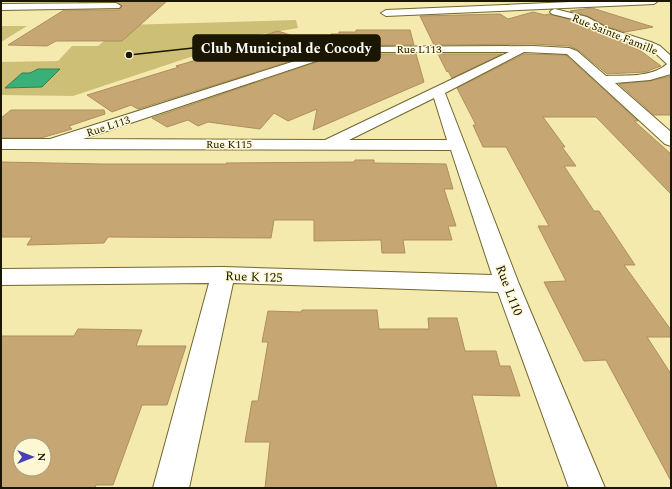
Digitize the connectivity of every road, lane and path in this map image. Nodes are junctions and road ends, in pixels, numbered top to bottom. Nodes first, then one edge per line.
1 (44, 1) edge
2 (654, 1) edge
3 (116, 6) dead end
4 (531, 6) junction
5 (1, 7) edge
6 (33, 7) junction
7 (386, 13) dead end
8 (523, 50) junction
9 (671, 62) edge
10 (671, 67) edge
11 (603, 80) junction
12 (438, 91) junction
13 (671, 141) edge
14 (1, 144) edge
15 (52, 144) junction
16 (327, 145) junction
17 (457, 145) junction
18 (223, 275) junction
19 (1, 277) edge
20 (507, 284) junction
21 (171, 488) edge
22 (587, 488) edge

1 - 6 street
2 - 4 street
3 - 6 street
4 - 7 street
4 - 9 street, Rue Sainte Famille
5 - 6 street
8 - 11 street, Rue L113
8 - 12 street
8 - 15 street, Rue L113
10 - 11 street, Rue Sainte Famille
11 - 13 street, Rue L113
12 - 16 street
12 - 17 street, Rue L110
14 - 15 street, Rue K115
15 - 16 street, Rue K115
16 - 17 street, Rue K115
17 - 20 street, Rue L110
18 - 19 street, Rue K 125
18 - 20 street, Rue K 125
18 - 21 street
20 - 22 street, Rue L110

